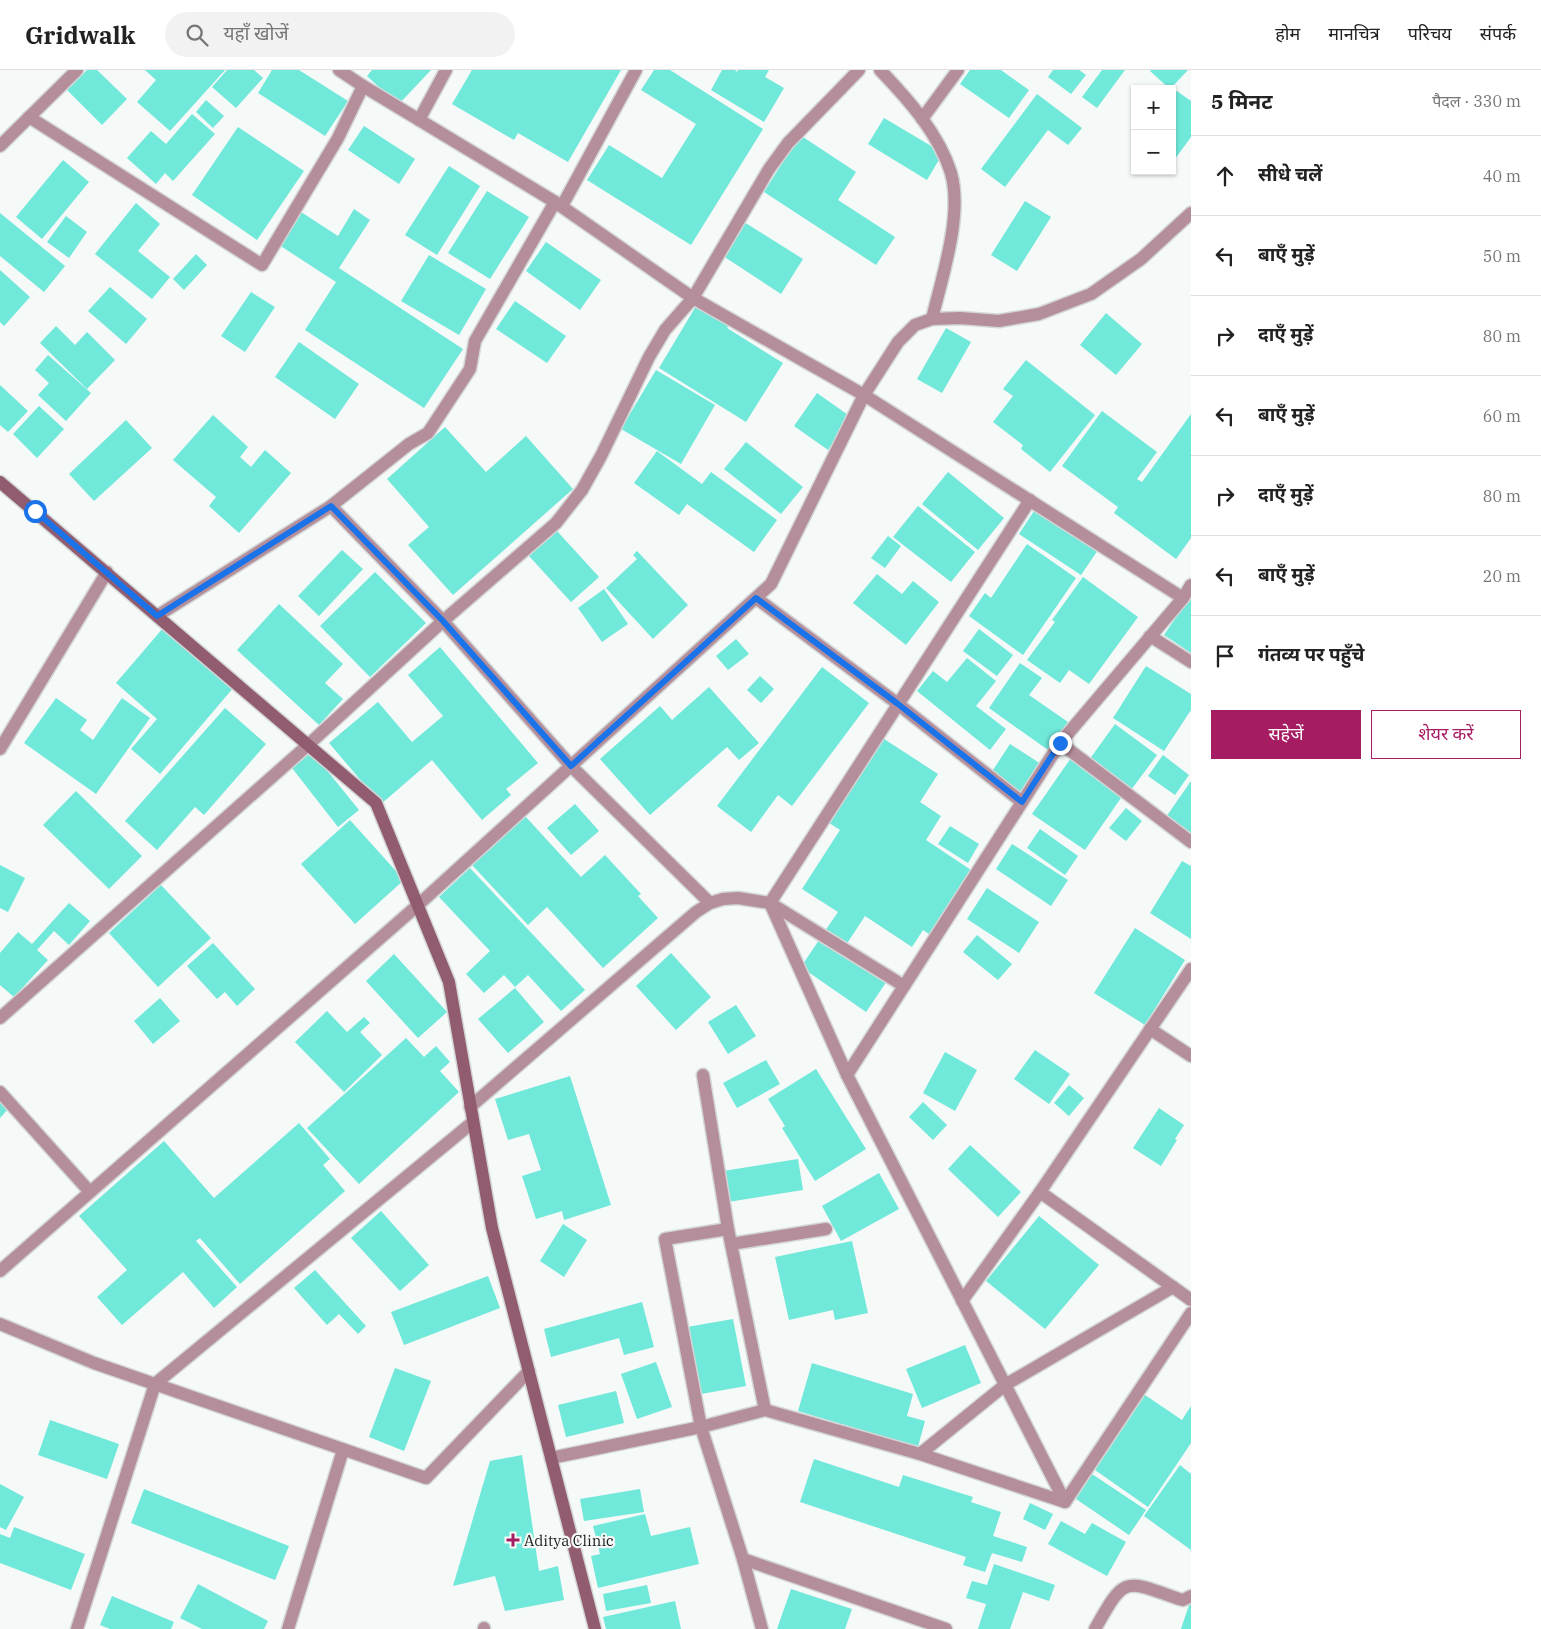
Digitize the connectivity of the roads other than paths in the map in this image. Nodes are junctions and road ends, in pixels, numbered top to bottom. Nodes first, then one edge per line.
1 (76, 70) edge
2 (339, 70) edge
3 (446, 70) edge
4 (636, 70) edge
5 (859, 70) edge
6 (880, 70) edge
7 (958, 70) edge
8 (363, 86) junction
9 (29, 117) junction
10 (922, 119) junction
11 (418, 120) junction
12 (0, 146) edge
13 (558, 204) junction
14 (1191, 213) edge
15 (693, 298) junction
16 (932, 319) junction
17 (864, 395) junction
18 (0, 482) edge
19 (1030, 500) junction
20 (331, 506) junction
21 (106, 572) junction
22 (1191, 585) edge
23 (756, 598) junction
24 (1183, 598) junction
25 (157, 616) junction
26 (443, 621) junction
27 (1150, 636) junction
28 (1191, 662) edge
29 (898, 704) junction
30 (1060, 743) junction
31 (308, 745) junction
32 (0, 749) edge
33 (571, 766) junction
34 (1022, 802) junction
35 (1191, 842) edge
36 (710, 902) junction
37 (770, 903) junction
38 (418, 905) junction
39 (1191, 969) edge
40 (904, 986) junction
41 (0, 1018) edge
42 (1150, 1029) junction
43 (1191, 1056) edge
44 (703, 1075) dead end
45 (847, 1075) junction
46 (0, 1092) edge
47 (470, 1107) junction
48 (473, 1122) junction
49 (90, 1192) junction
50 (1040, 1192) junction
51 (728, 1229) junction
52 (826, 1229) dead end
53 (731, 1244) junction
54 (0, 1271) edge
55 (1173, 1287) junction
56 (1191, 1300) edge
57 (962, 1301) junction
58 (1191, 1313) edge
59 (0, 1324) edge
60 (529, 1371) junction
61 (155, 1384) junction
62 (1005, 1385) junction
63 (765, 1410) junction
64 (701, 1427) junction
65 (343, 1450) junction
66 (920, 1454) junction
67 (551, 1458) junction
68 (1065, 1502) junction
69 (743, 1559) junction
70 (1191, 1596) edge
71 (77, 1629) edge
72 (288, 1629) edge
73 (595, 1629) edge
74 (760, 1629) edge
75 (946, 1629) edge
76 (1095, 1629) edge

1 - 9 street
2 - 8 street
3 - 11 street
4 - 13 street
5 - 15 street
6 - 10 street
7 - 10 street
8 - 9 street
8 - 11 street
9 - 12 street
10 - 16 street
11 - 13 street
13 - 15 street
13 - 20 street
14 - 16 street
15 - 17 street
15 - 26 street
16 - 17 street
17 - 19 street
17 - 23 street
18 - 21 street
19 - 24 street
19 - 29 street
20 - 25 street
20 - 26 street
21 - 25 street
21 - 32 street
22 - 24 street
23 - 29 street
23 - 33 street
24 - 27 street
25 - 31 street
26 - 31 street
26 - 33 street
27 - 28 street
27 - 30 street
29 - 34 street
29 - 37 street
30 - 34 street
30 - 35 street
31 - 38 street
31 - 41 street
33 - 36 street
33 - 38 street
34 - 40 street
36 - 37 street
36 - 47 street
37 - 40 street
37 - 45 street
38 - 47 street
38 - 49 street
39 - 42 street
40 - 45 street
42 - 43 street
42 - 50 street
44 - 51 street
45 - 57 street
46 - 49 street
47 - 48 street
48 - 60 street
48 - 61 street
49 - 54 street
50 - 55 street
50 - 57 street
51 - 53 street
51 - 64 street
52 - 53 street
53 - 63 street
55 - 56 street
55 - 62 street
57 - 62 street
58 - 68 street
59 - 61 street
60 - 65 street
60 - 67 street
61 - 65 street
61 - 71 street
62 - 66 street
62 - 68 street
63 - 64 street
63 - 66 street
64 - 67 street
64 - 69 street
65 - 72 street
66 - 68 street
67 - 73 street
69 - 74 street
69 - 75 street
70 - 76 street

